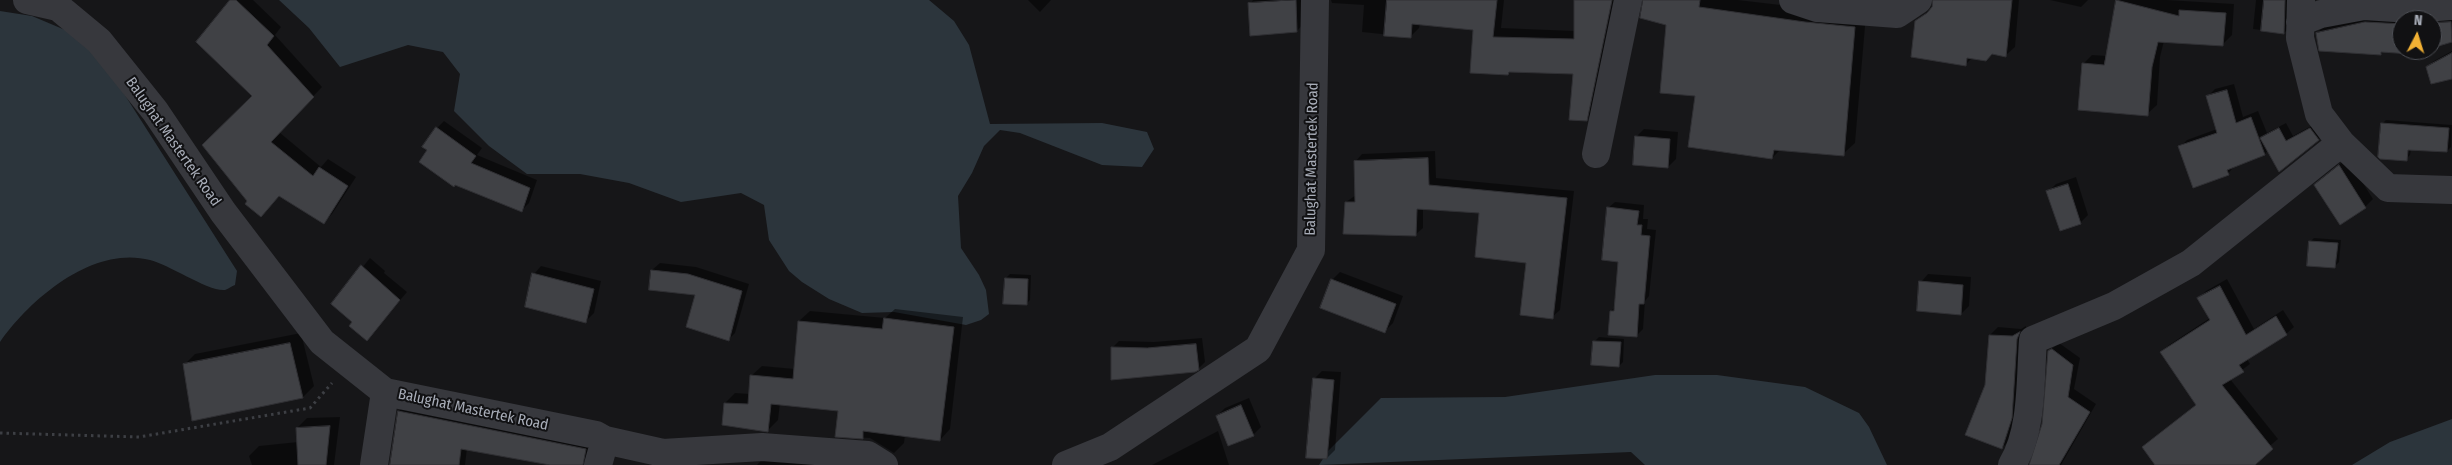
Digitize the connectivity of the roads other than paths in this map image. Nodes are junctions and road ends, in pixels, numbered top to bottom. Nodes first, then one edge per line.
1 (27, 0) edge
2 (1316, 0) edge
3 (1628, 0) edge
4 (1793, 0) edge
5 (1918, 0) edge
6 (2452, 6) edge
7 (2300, 11) edge
8 (2341, 143) junction
9 (1596, 154) dead end
10 (2452, 190) edge
11 (385, 392) junction
12 (602, 453) edge
13 (374, 465) edge
14 (884, 465) edge
15 (1066, 465) edge
16 (2012, 465) edge

1 - 11 street, Balughat Mastertek Road
2 - 15 street, Balughat Mastertek Road
3 - 9 street
4 - 5 street
6 - 7 street
7 - 8 street
8 - 10 street
8 - 16 street
11 - 12 street, Balughat Mastertek Road
11 - 13 street
12 - 14 street, Balughat Mastertek Road

